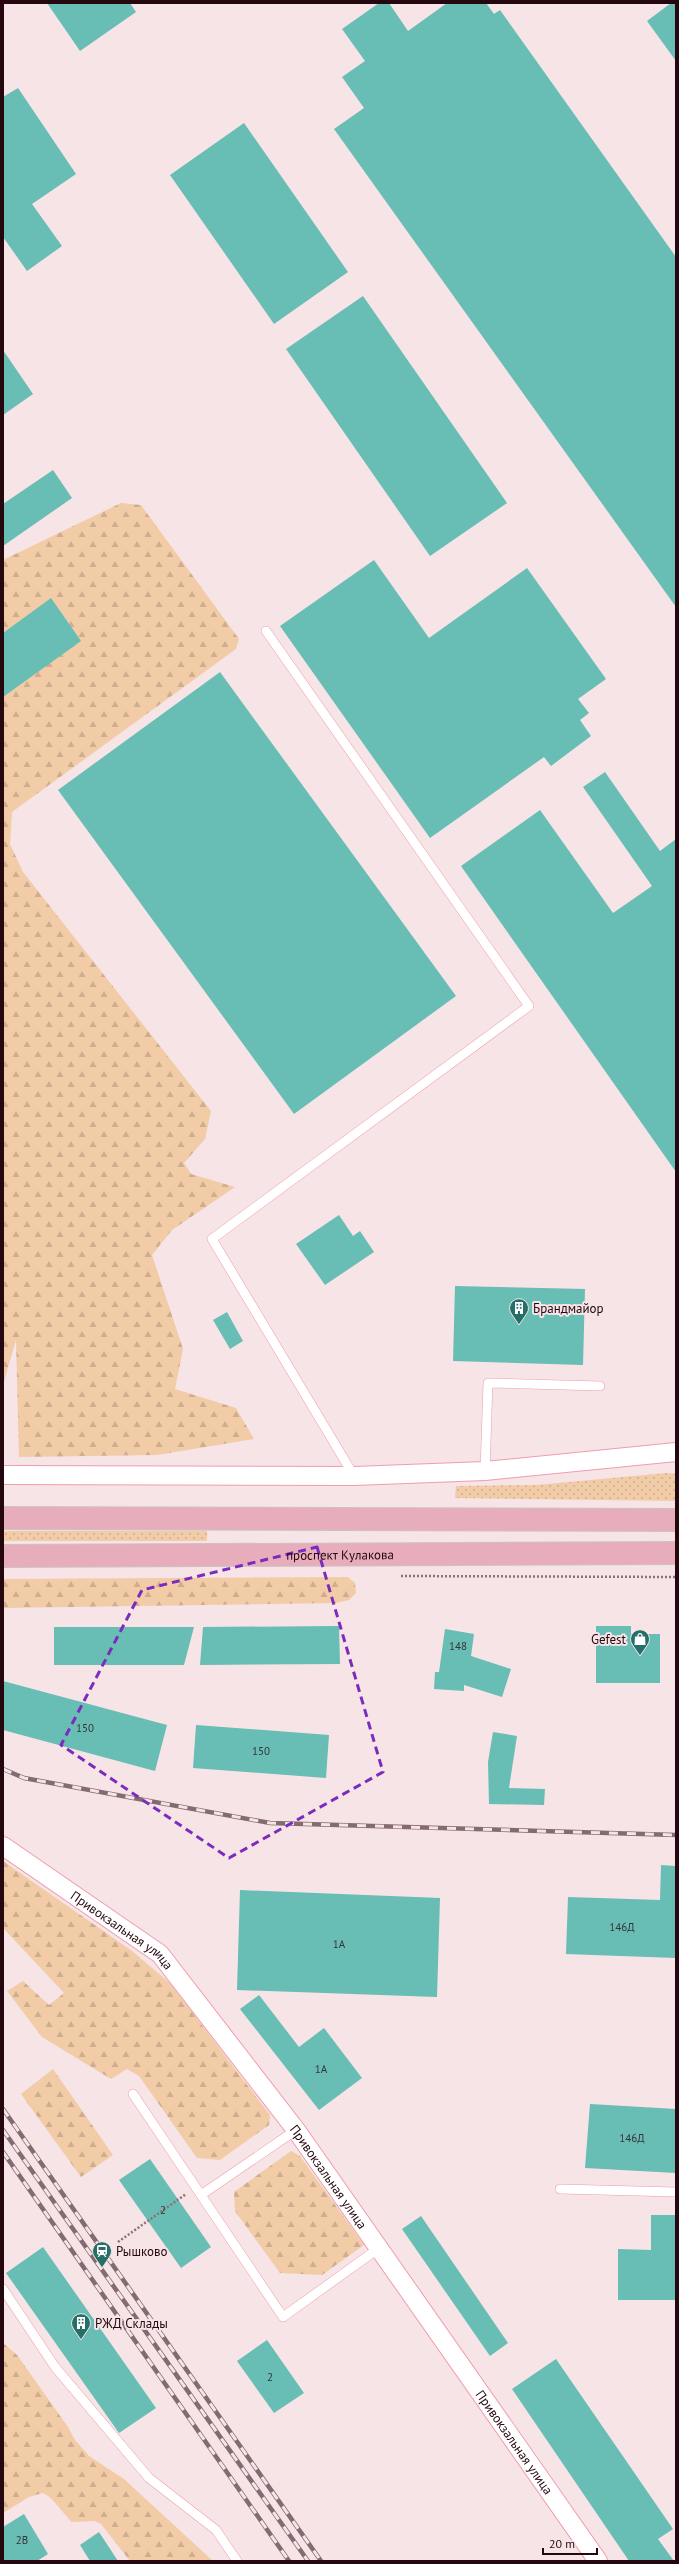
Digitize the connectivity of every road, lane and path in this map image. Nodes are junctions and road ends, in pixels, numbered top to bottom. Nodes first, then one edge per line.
1 (266, 631) dead end
2 (600, 1386) dead end
3 (676, 1452) edge
4 (485, 1471) junction
5 (3, 1475) edge
6 (354, 1476) junction
7 (3, 1518) edge
8 (676, 1520) edge
9 (676, 1553) edge
10 (3, 1556) edge
11 (3, 1846) edge
12 (133, 2094) dead end
13 (296, 2130) junction
14 (560, 2188) dead end
15 (198, 2191) junction
16 (676, 2192) edge
17 (118, 2242) dead end
18 (379, 2248) junction
19 (3, 2289) edge
20 (237, 2561) edge
21 (598, 2561) edge

1 - 6 lane
2 - 4 lane
3 - 4 street
4 - 6 street
5 - 6 street
7 - 8 main road
9 - 10 main road, проспект Кулакова
11 - 13 street, Привокзальная улица
12 - 15 lane
13 - 15 lane
13 - 18 street, Привокзальная улица
14 - 16 lane
15 - 17 path
15 - 18 lane
18 - 21 street, Привокзальная улица
19 - 20 lane

